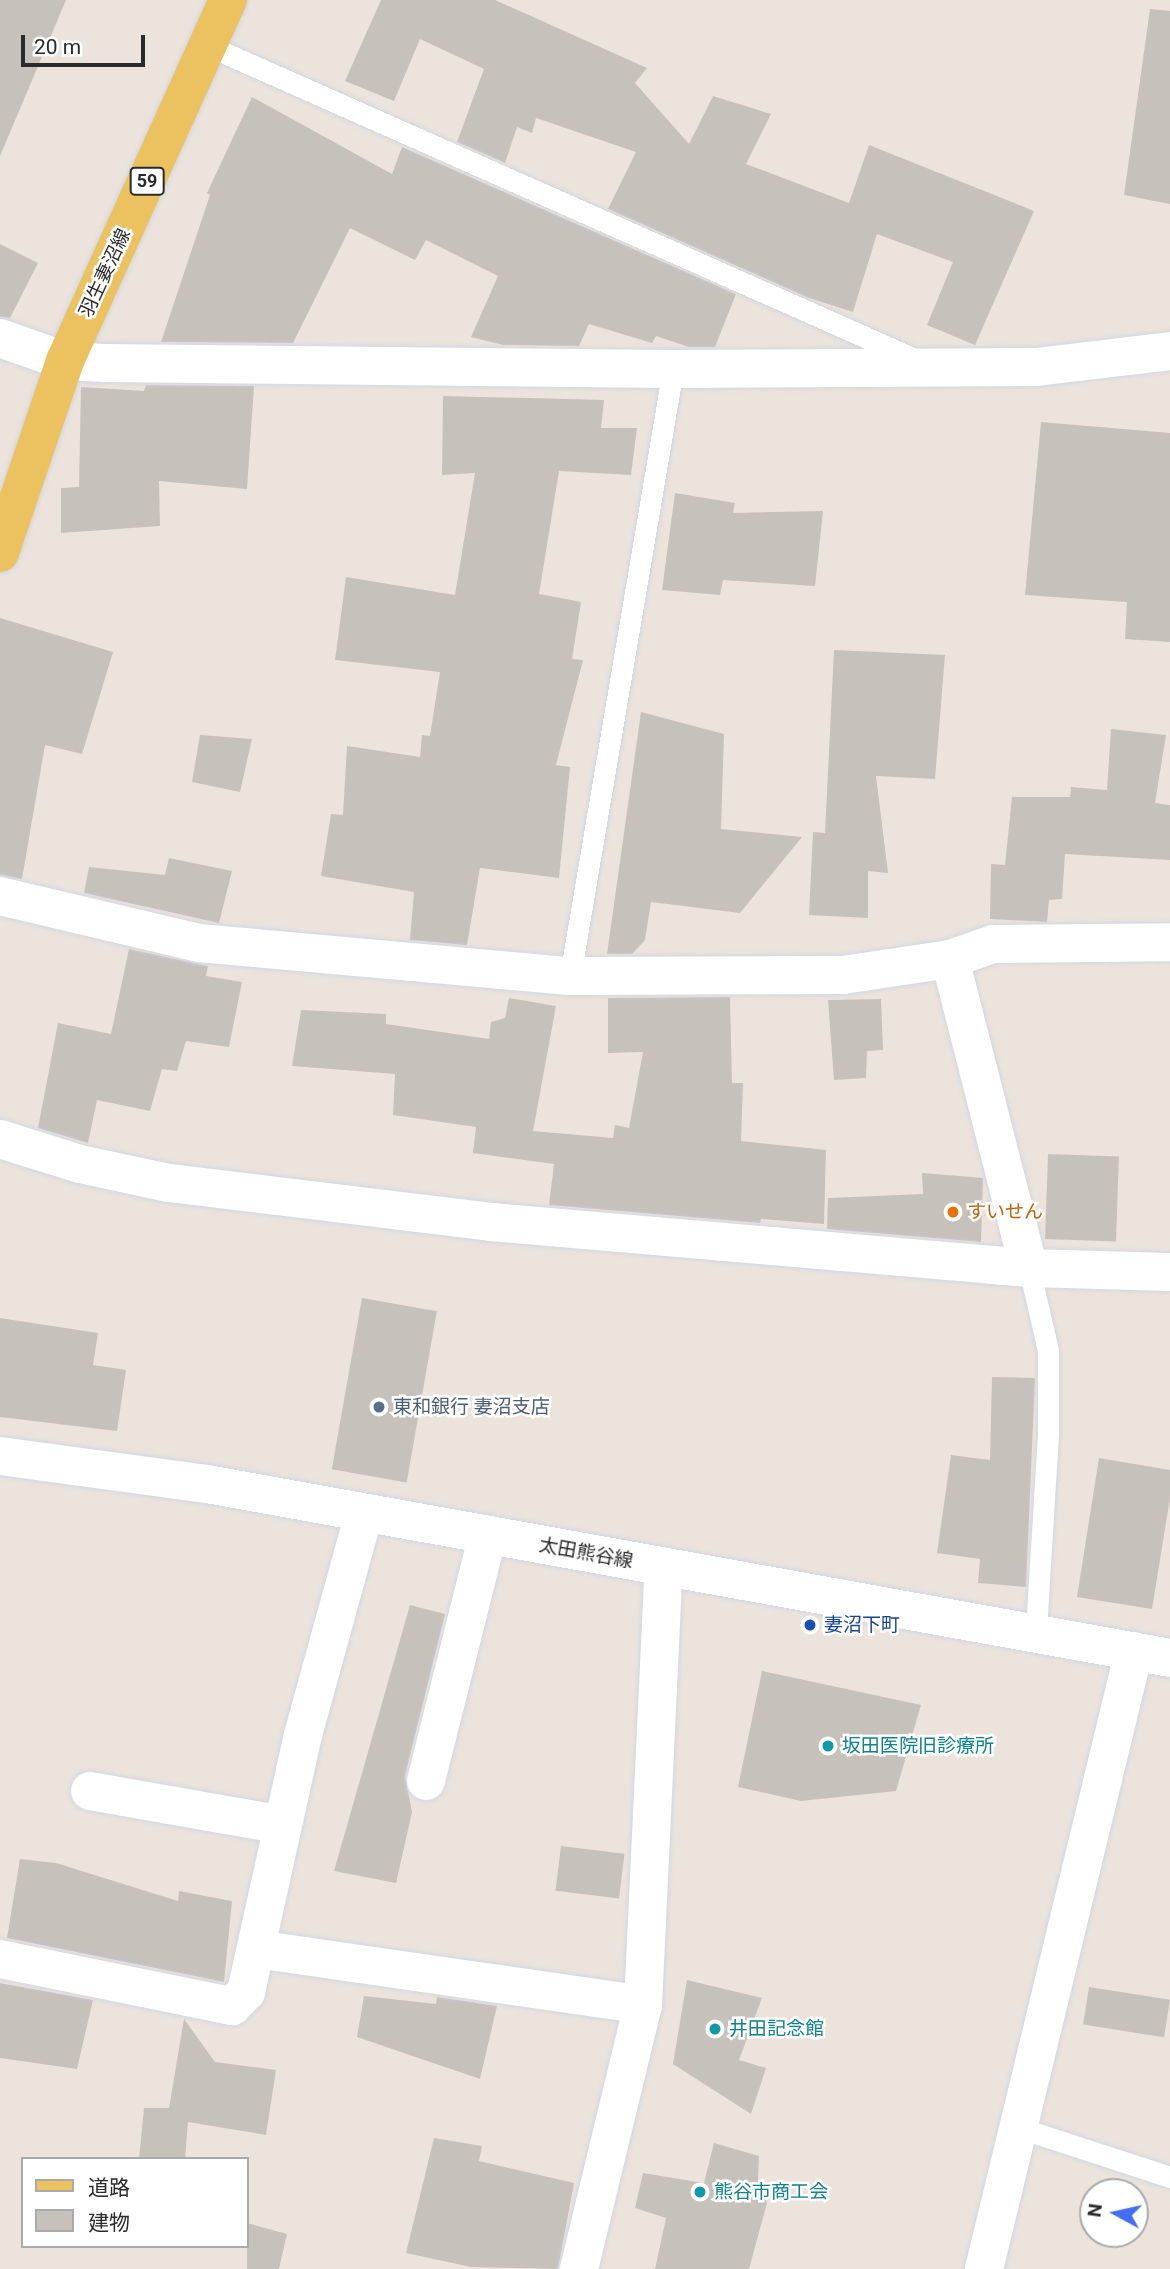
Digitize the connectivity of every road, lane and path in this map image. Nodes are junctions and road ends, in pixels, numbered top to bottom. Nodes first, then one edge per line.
1 (228, 0) edge
2 (209, 46) junction
3 (0, 338) edge
4 (1170, 351) edge
5 (65, 361) junction
6 (933, 368) junction
7 (673, 369) junction
8 (0, 553) edge
9 (0, 896) edge
10 (1170, 942) edge
11 (950, 959) junction
12 (570, 976) junction
13 (0, 1139) edge
14 (1029, 1268) junction
15 (1170, 1272) edge
16 (0, 1456) edge
17 (363, 1513) junction
18 (488, 1535) junction
19 (664, 1567) junction
20 (1036, 1631) junction
21 (1152, 1655) edge
22 (426, 1781) dead end
23 (90, 1791) dead end
24 (283, 1825) junction
25 (256, 1949) junction
26 (0, 1959) edge
27 (643, 2005) junction
28 (1020, 2128) junction
29 (1170, 2177) edge
30 (579, 2269) edge
31 (984, 2269) edge

1 - 2 main road, 羽生妻沼線 / 59
2 - 5 main road, 羽生妻沼線 / 59
2 - 6 lane
3 - 5 street
4 - 6 street
5 - 7 street
5 - 8 main road, 羽生妻沼線 / 59
6 - 7 street
7 - 12 lane
9 - 12 street
10 - 11 street
11 - 12 street
11 - 14 street
13 - 14 street
14 - 15 street
14 - 20 lane
16 - 17 street, 太田熊谷線
17 - 18 street, 太田熊谷線
17 - 24 street
18 - 19 street, 太田熊谷線
18 - 22 street
19 - 20 street, 太田熊谷線
19 - 27 street
20 - 21 street, 太田熊谷線
21 - 28 street
23 - 24 street
24 - 25 street
25 - 26 street
25 - 27 street
27 - 30 street
28 - 29 lane
28 - 31 street

